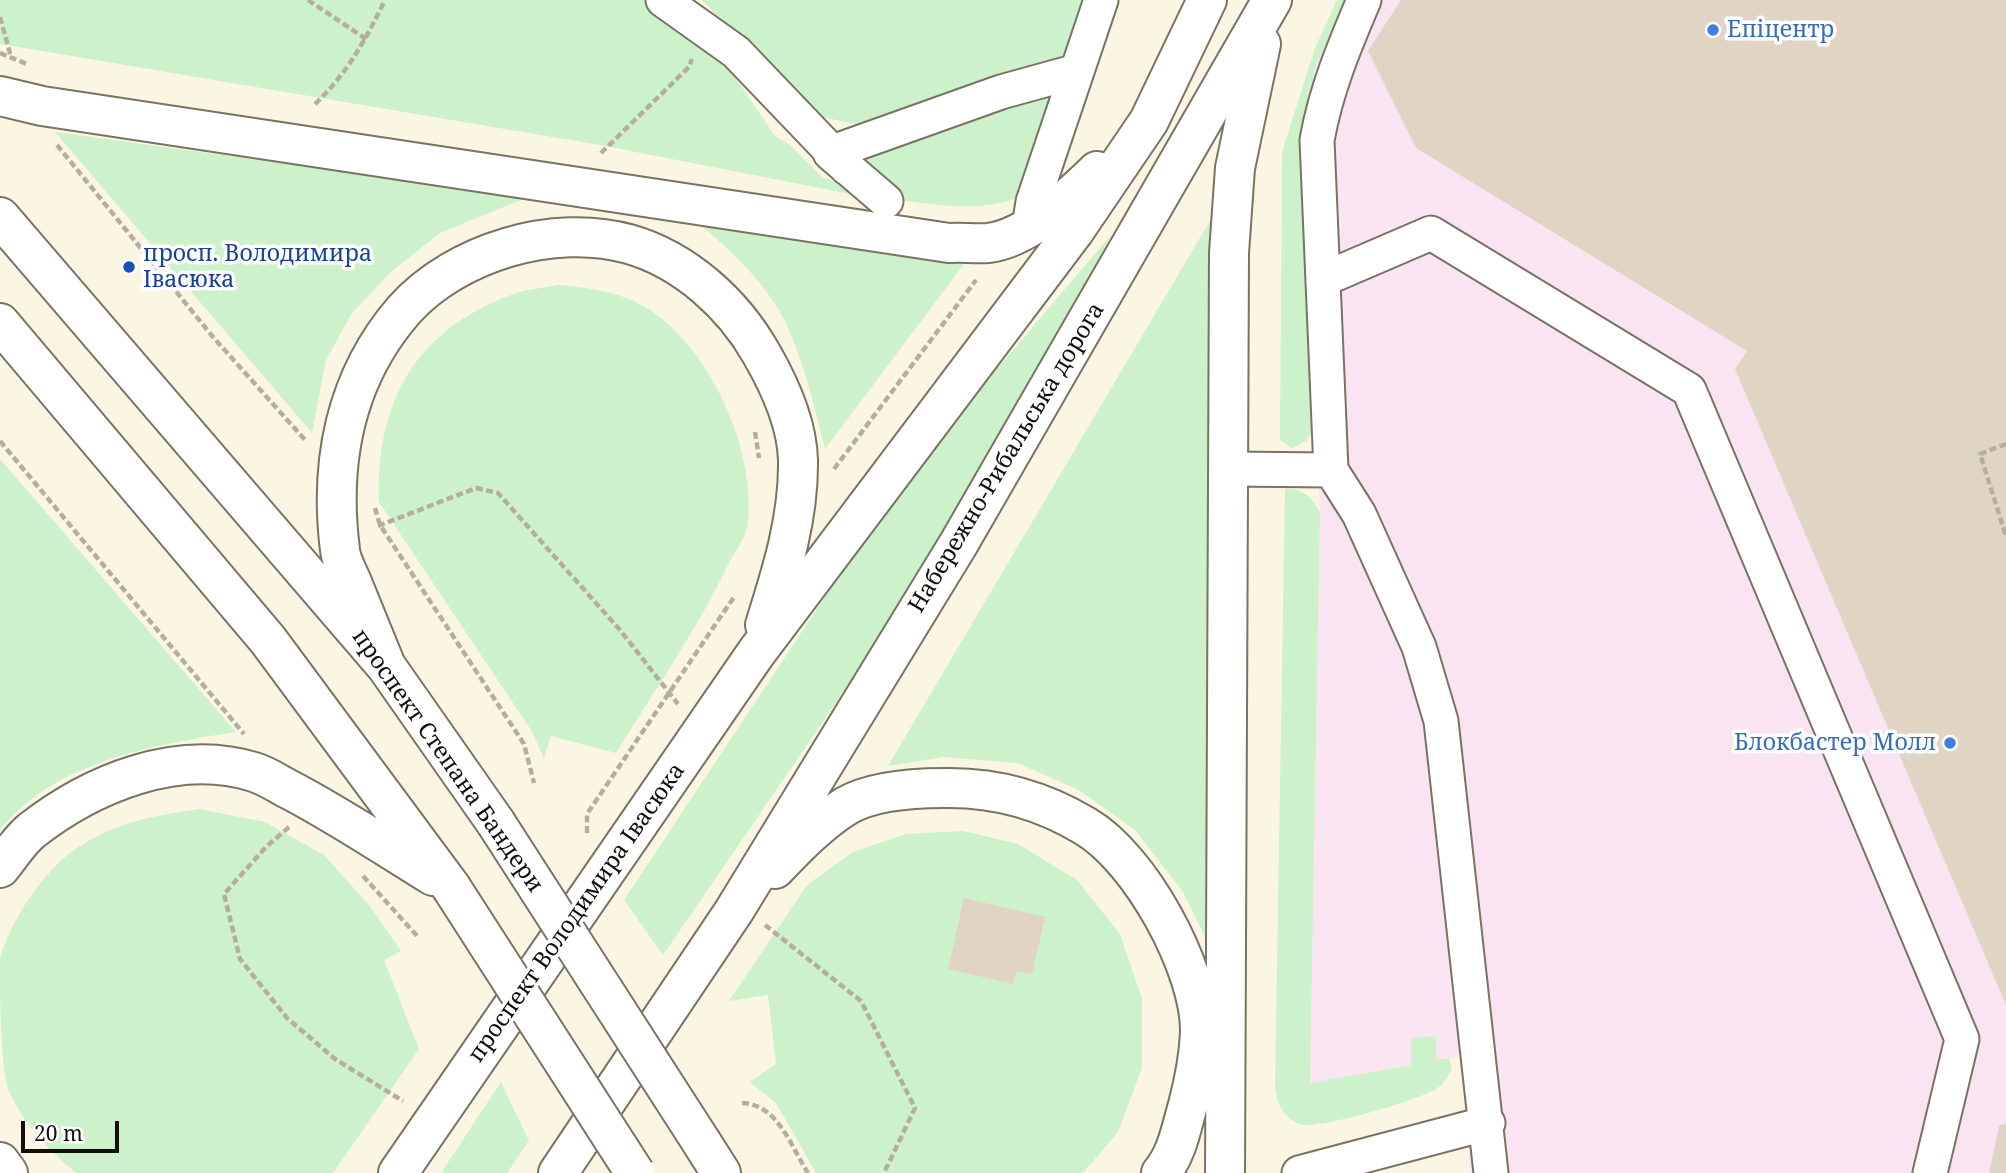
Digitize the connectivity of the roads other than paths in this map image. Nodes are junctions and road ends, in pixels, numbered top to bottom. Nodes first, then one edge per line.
1 (663, 0) edge
2 (1101, 0) edge
3 (1207, 0) edge
4 (1364, 0) edge
5 (1270, 5) edge
6 (1077, 71) junction
7 (7, 80) edge
8 (1149, 121) junction
9 (830, 153) junction
10 (886, 201) dead end
11 (0, 218) edge
12 (1029, 227) junction
13 (1324, 279) junction
14 (0, 323) edge
15 (1228, 469) junction
16 (1331, 470) junction
17 (756, 653) junction
18 (386, 666) junction
19 (0, 868) edge
20 (451, 887) junction
21 (750, 918) junction
22 (1488, 1123) junction
23 (712, 1158) edge
24 (0, 1162) edge
25 (8, 1173) edge
26 (398, 1173) edge
27 (558, 1173) edge
28 (635, 1173) edge
29 (1161, 1173) edge
30 (1225, 1173) edge
31 (1299, 1173) edge
32 (1491, 1173) edge
33 (1930, 1173) edge

1 - 9 lane
2 - 6 lane
3 - 8 main road
4 - 13 lane
5 - 15 main road
5 - 21 main road, Набережно-Рибальська дорога
6 - 9 lane
6 - 12 lane
7 - 12 main road
8 - 12 main road
8 - 17 main road
9 - 10 lane
11 - 18 main road, проспект Степана Бандери
13 - 16 lane
13 - 33 lane
14 - 20 main road
15 - 16 lane
15 - 30 main road
16 - 22 lane
17 - 18 main road
17 - 26 main road, проспект Володимира Івасюка
18 - 23 main road, проспект Степана Бандери, bridge
19 - 20 main road
20 - 28 main road, bridge
21 - 27 main road
21 - 29 main road
22 - 31 lane
22 - 32 lane
24 - 25 main road

